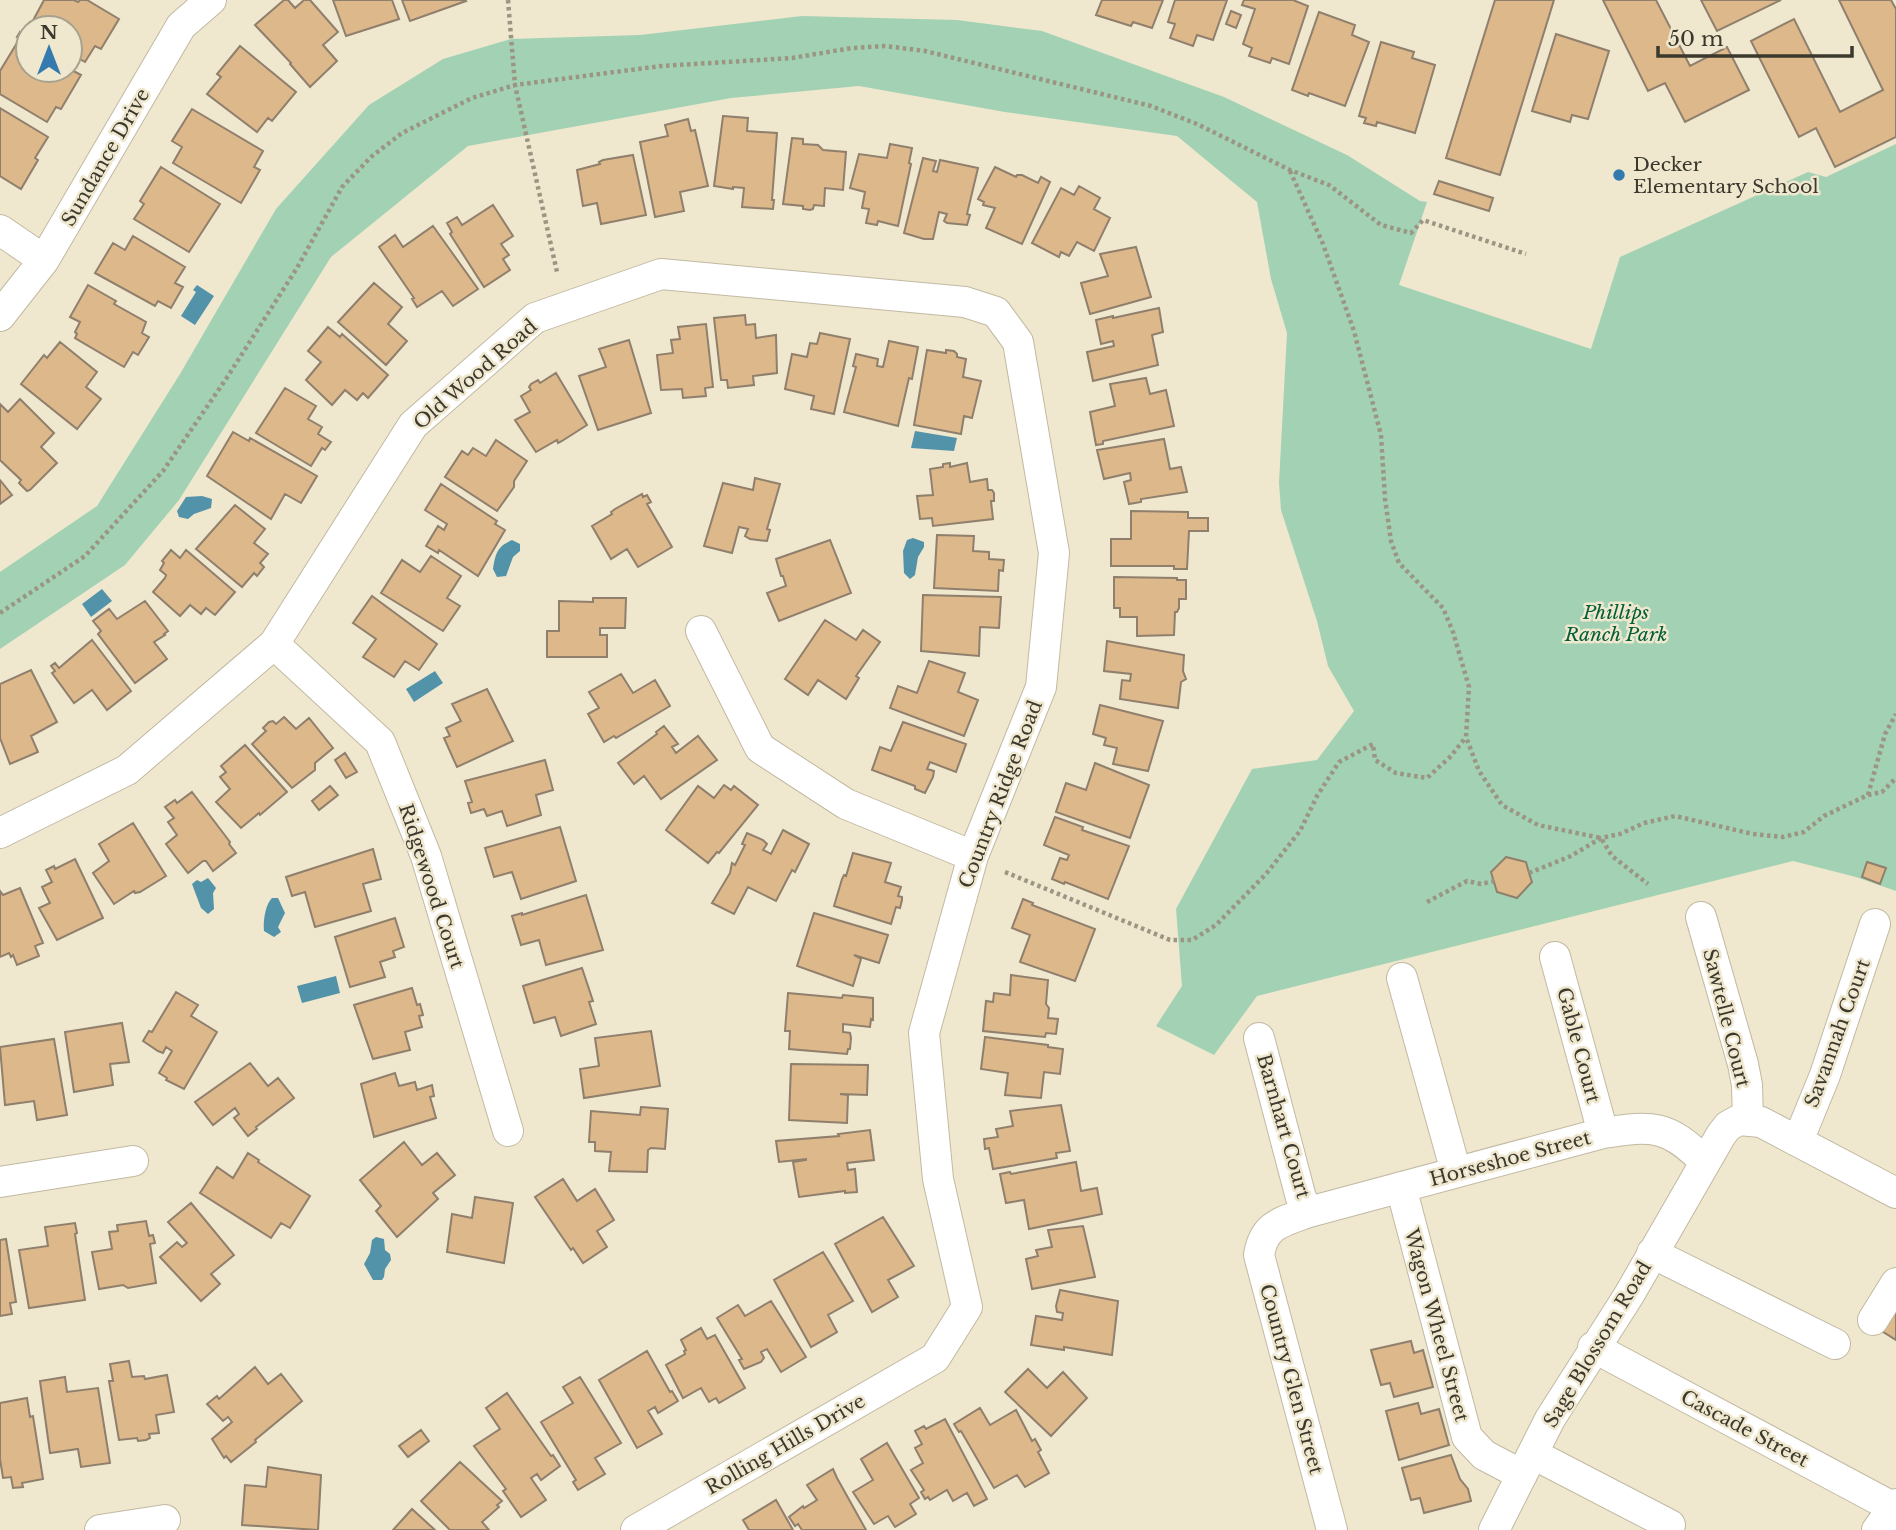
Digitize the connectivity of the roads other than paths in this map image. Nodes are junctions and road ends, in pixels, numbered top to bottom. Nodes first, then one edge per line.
1 (211, 0) edge
2 (0, 230) edge
3 (44, 260) junction
4 (0, 316) edge
5 (1018, 342) joint
6 (701, 631) dead end
7 (274, 644) junction
8 (0, 832) edge
9 (973, 856) junction
10 (1701, 917) dead end
11 (1875, 924) dead end
12 (1556, 957) dead end
13 (1402, 978) dead end
14 (1259, 1038) dead end
15 (1748, 1120) junction
16 (508, 1130) dead end
17 (1603, 1133) junction
18 (1798, 1141) junction
19 (134, 1161) dead end
20 (1705, 1162) junction
21 (1456, 1172) junction
22 (0, 1182) edge
23 (1401, 1187) junction
24 (1896, 1193) edge
25 (1309, 1212) junction
26 (1269, 1229) joint
27 (1652, 1253) junction
28 (1896, 1283) edge
29 (1873, 1320) dead end
30 (1835, 1344) dead end
31 (1593, 1347) junction
32 (935, 1358) joint
33 (1528, 1465) junction
34 (1891, 1513) edge
35 (165, 1520) dead end
36 (669, 1522) edge
37 (1670, 1525) dead end
38 (100, 1530) edge
39 (636, 1530) edge
40 (1332, 1530) edge
41 (1494, 1530) edge

1 - 3 street, Sundance Drive
2 - 3 street
3 - 4 street, Sundance Drive
5 - 7 street, Old Wood Road
5 - 9 street, Country Ridge Road
6 - 9 street
7 - 8 street, Old Wood Road
7 - 16 street, Ridgewood Court
9 - 32 street, Country Ridge Road
10 - 15 street, Sawtelle Court
11 - 18 street, Savannah Court
12 - 17 street, Gable Court
13 - 21 street
14 - 25 street, Barnhart Court
15 - 18 street
15 - 20 street, Sage Blossom Road
17 - 20 street, Horseshoe Street
17 - 21 street, Horseshoe Street
18 - 24 street
19 - 22 street
20 - 27 street, Sage Blossom Road
21 - 23 street, Horseshoe Street
23 - 25 street, Horseshoe Street
23 - 33 street, Wagon Wheel Street
25 - 26 street, Barnhart Court
26 - 40 street, Country Glen Street
27 - 30 street
27 - 31 street, Sage Blossom Road
28 - 29 street
31 - 33 street, Sage Blossom Road
31 - 34 street, Cascade Street
32 - 36 street, Rolling Hills Drive
33 - 37 street, Wagon Wheel Street
33 - 41 street, Sage Blossom Road
35 - 38 street
36 - 39 street, Rolling Hills Drive

